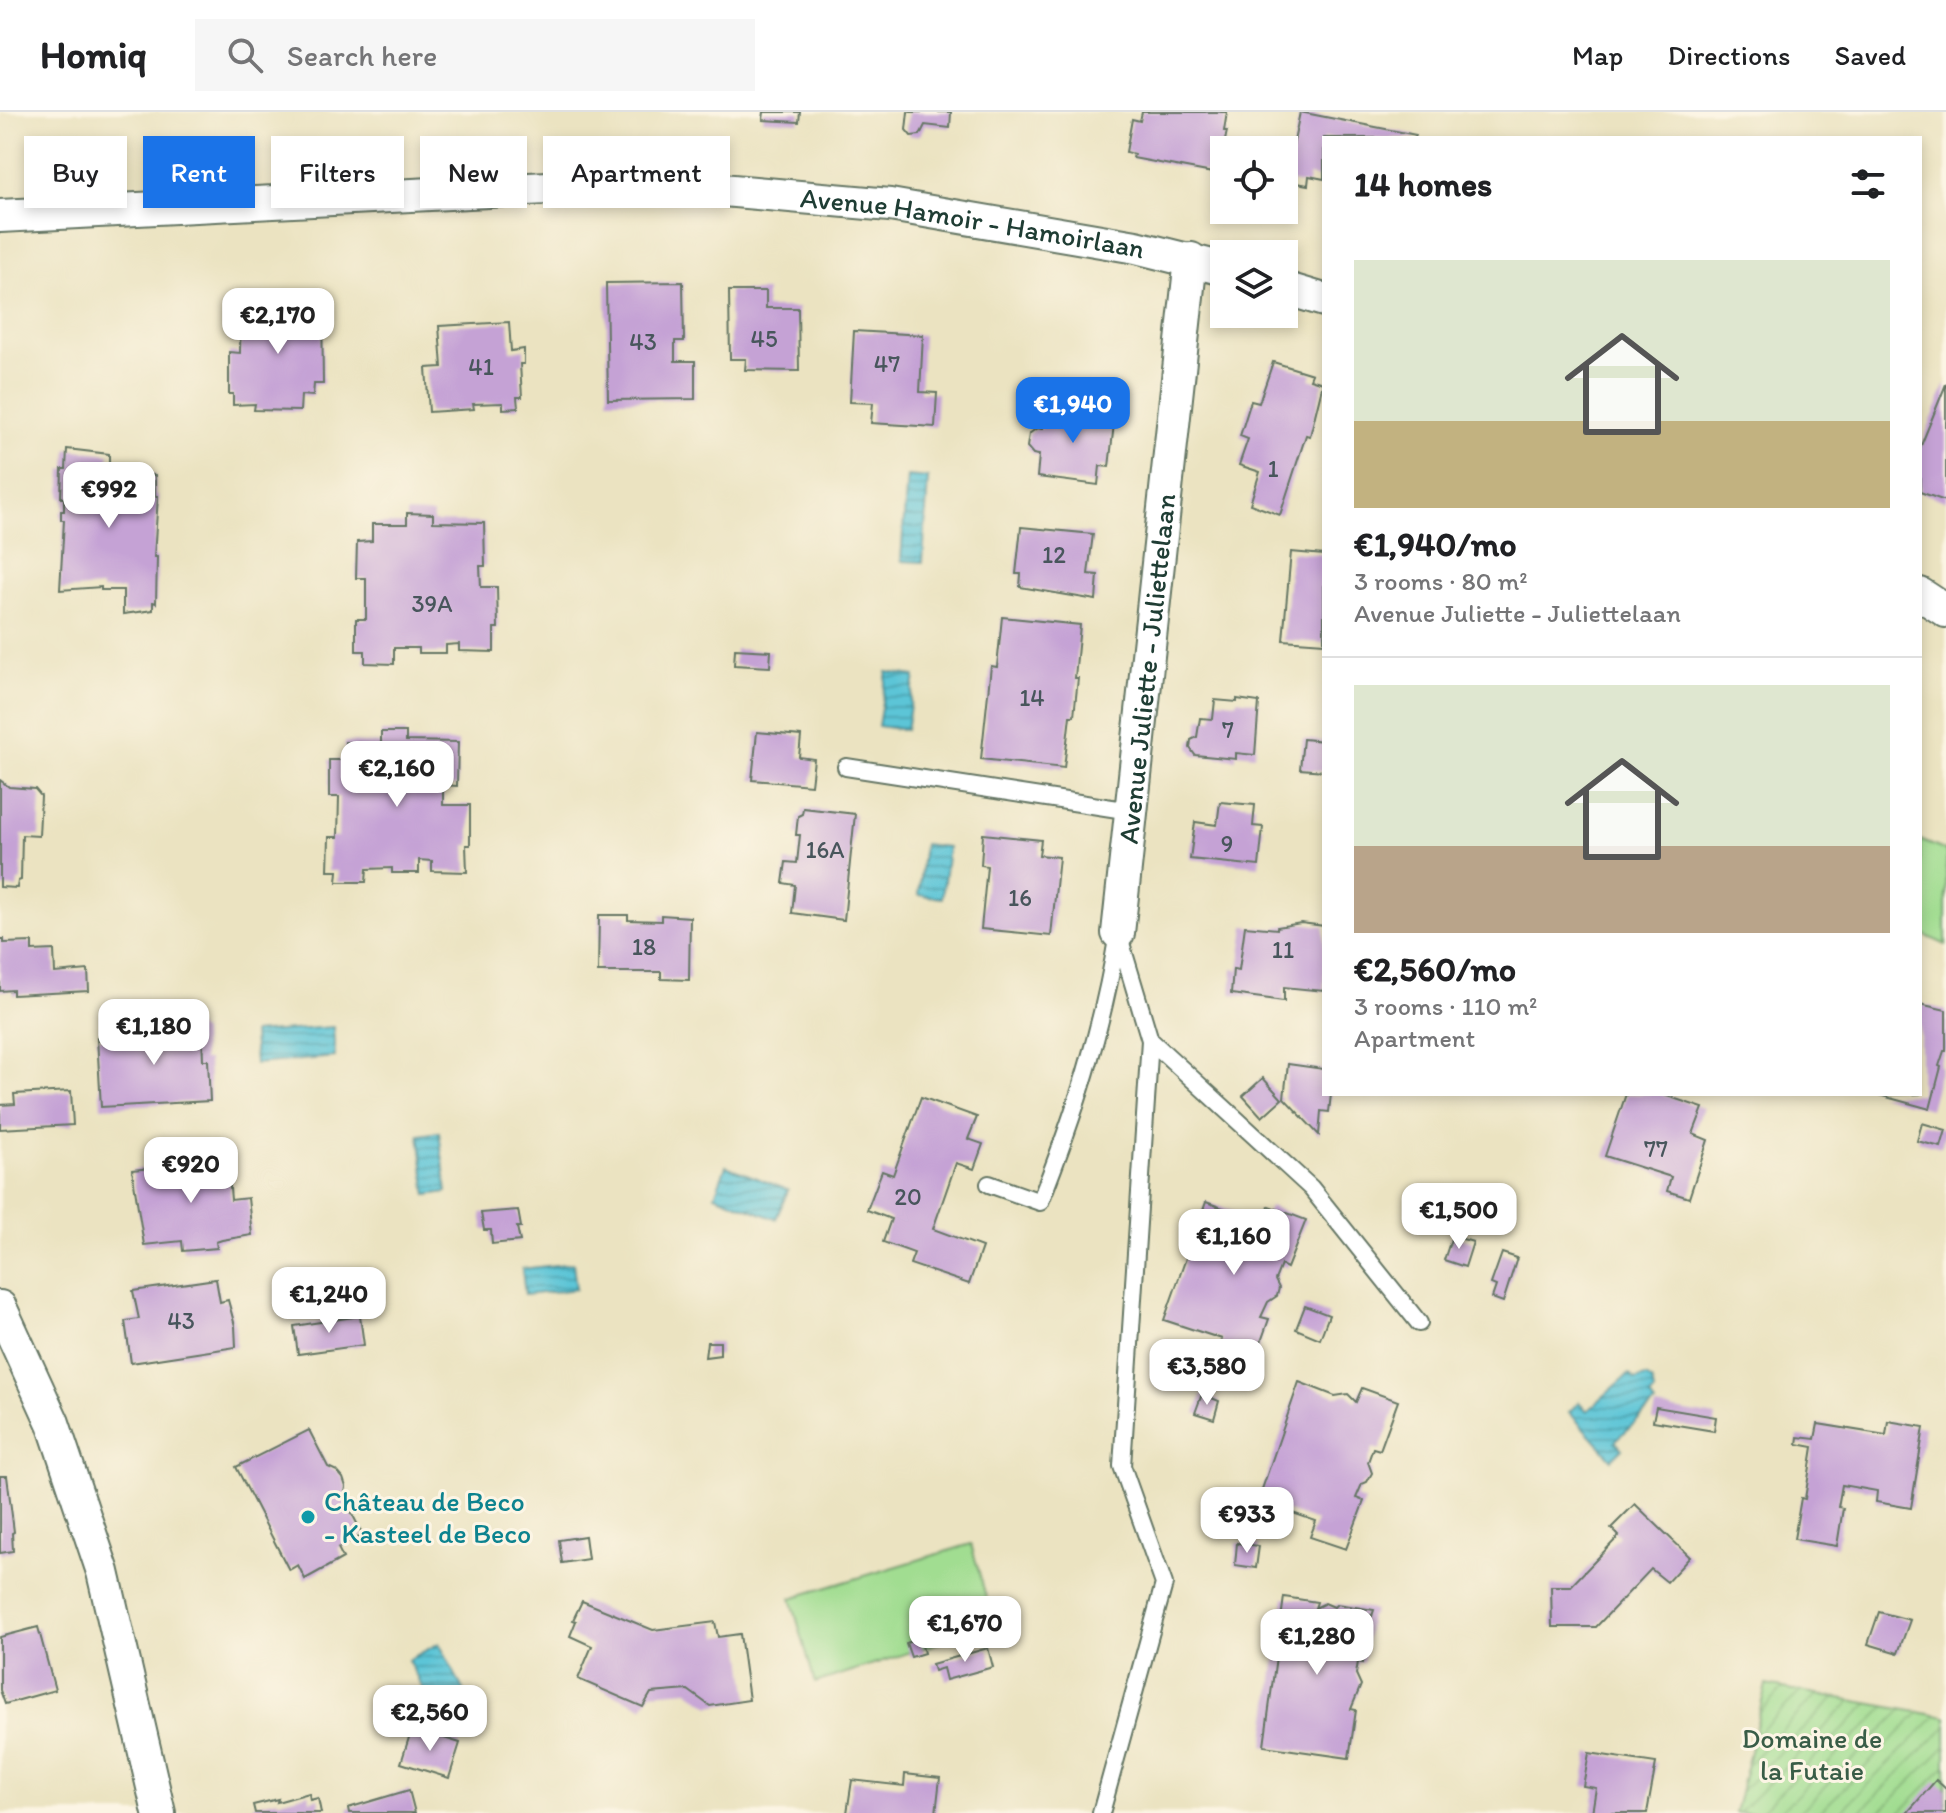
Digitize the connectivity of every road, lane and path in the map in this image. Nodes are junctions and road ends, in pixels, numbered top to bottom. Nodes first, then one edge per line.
1 (0, 216) edge
2 (1191, 259) junction
3 (1210, 265) edge
4 (1298, 292) edge
5 (1322, 299) edge
6 (1922, 595) edge
7 (1946, 611) edge
8 (846, 767) dead end
9 (1131, 811) junction
10 (1118, 933) junction
11 (1150, 1040) junction
12 (989, 1184) dead end
13 (0, 1307) edge
14 (1419, 1323) dead end
15 (159, 1813) edge
16 (1101, 1813) edge

1 - 2 street, Avenue Hamoir - Hamoirlaan
2 - 3 street, Avenue Hamoir - Hamoirlaan
2 - 9 street, Avenue Juliette - Juliettelaan
4 - 5 street
6 - 7 street
8 - 9 lane
9 - 10 street, Avenue Juliette - Juliettelaan
10 - 11 lane
10 - 12 lane
11 - 14 lane
11 - 16 lane
13 - 15 street

